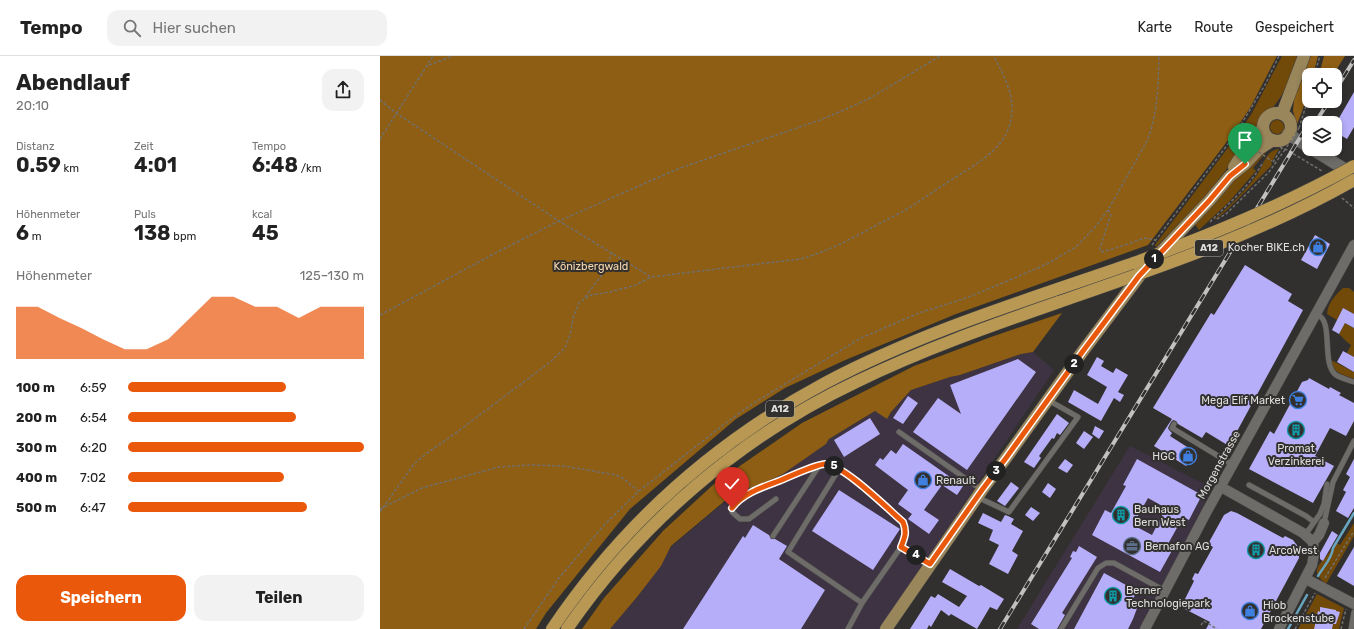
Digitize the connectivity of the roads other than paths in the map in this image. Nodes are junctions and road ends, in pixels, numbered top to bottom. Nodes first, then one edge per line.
1 (1304, 56) edge
2 (1282, 114) junction
3 (1263, 128) junction
4 (1294, 131) junction
5 (1302, 140) edge
6 (1278, 145) junction
7 (1323, 156) edge
8 (1354, 166) edge
9 (1354, 175) edge
10 (1230, 176) junction
11 (1354, 180) edge
12 (1354, 245) edge
13 (1315, 313) junction
14 (1354, 382) edge
15 (1048, 400) junction
16 (1174, 424) dead end
17 (899, 432) dead end
18 (1354, 441) edge
19 (820, 465) junction
20 (1233, 465) junction
21 (840, 469) junction
22 (1327, 484) dead end
23 (1249, 485) dead end
24 (1221, 487) junction
25 (979, 494) junction
26 (776, 499) dead end
27 (1319, 522) junction
28 (1305, 535) junction
29 (773, 536) dead end
30 (1313, 542) junction
31 (901, 547) junction
32 (930, 564) junction
33 (1306, 579) junction
34 (1165, 591) junction
35 (862, 602) junction
36 (1351, 602) edge
37 (1354, 612) edge
38 (552, 629) edge
39 (567, 629) edge
40 (848, 629) edge
41 (886, 629) edge
42 (1061, 629) edge
43 (1145, 629) edge
44 (1279, 629) edge
45 (1351, 629) edge

1 - 2 main road
2 - 3 main road
2 - 4 main road
3 - 6 main road
3 - 10 main road
4 - 5 main road
4 - 6 main road
6 - 10 main road
7 - 9 main road
8 - 38 highway, A12, bridge
10 - 15 main road
11 - 39 highway, A12, bridge
12 - 13 street, Morgenstrasse
13 - 14 lane
13 - 20 street, Morgenstrasse
15 - 25 main road
15 - 25 lane
16 - 20 lane
17 - 25 lane
18 - 27 lane
19 - 21 lane
19 - 26 lane
19 - 29 lane
20 - 24 street, Morgenstrasse
21 - 31 lane
21 - 35 lane
22 - 27 lane
23 - 27 lane
24 - 28 street
24 - 34 street, Morgenstrasse
25 - 32 main road
27 - 28 lane
27 - 30 street
28 - 30 street
30 - 33 street
31 - 32 lane
31 - 35 lane
32 - 41 main road
33 - 36 street
33 - 44 street
34 - 42 lane
34 - 43 street, Morgenstrasse
35 - 40 lane
37 - 45 lane

